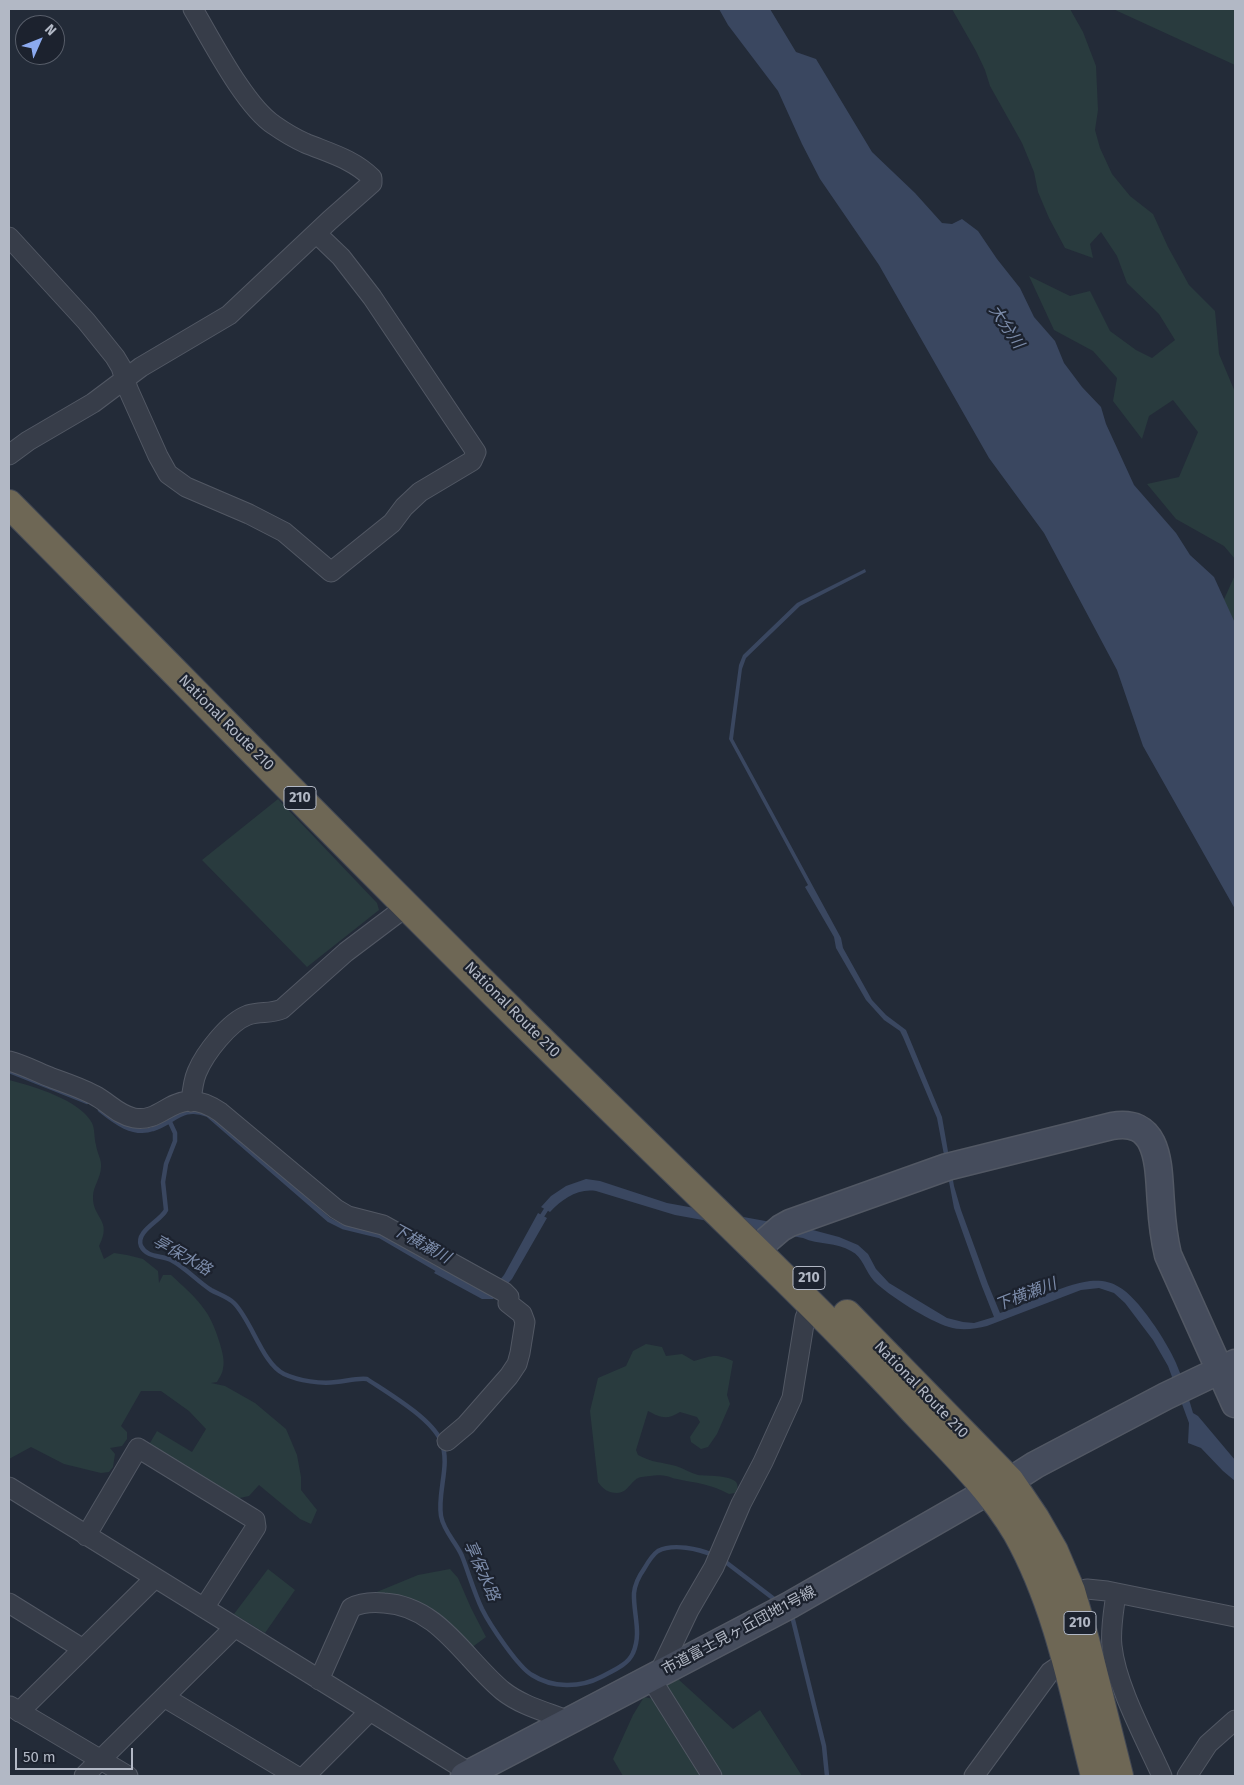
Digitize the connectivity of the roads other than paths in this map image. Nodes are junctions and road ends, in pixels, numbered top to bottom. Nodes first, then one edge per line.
1 (193, 9) edge
2 (316, 233) junction
3 (9, 237) edge
4 (124, 378) junction
5 (9, 455) edge
6 (9, 504) edge
7 (407, 906) junction
8 (9, 1061) edge
9 (592, 1091) junction
10 (191, 1102) junction
11 (767, 1240) junction
12 (811, 1304) junction
13 (1230, 1381) edge
14 (447, 1441) dead end
15 (9, 1487) edge
16 (999, 1487) junction
17 (86, 1536) junction
18 (155, 1578) junction
19 (1116, 1592) junction
20 (1072, 1593) junction
21 (9, 1603) edge
22 (204, 1608) junction
23 (1235, 1616) edge
24 (235, 1626) junction
25 (83, 1649) junction
26 (1066, 1661) junction
27 (655, 1675) junction
28 (319, 1680) junction
29 (164, 1697) junction
30 (14, 1709) edge
31 (370, 1711) junction
32 (1235, 1720) edge
33 (569, 1721) junction
34 (100, 1760) junction
35 (470, 1775) edge
36 (84, 1776) edge
37 (128, 1776) edge
38 (296, 1776) edge
39 (305, 1776) edge
40 (712, 1776) edge
41 (974, 1776) edge
42 (1095, 1776) edge
43 (1119, 1776) edge
44 (1162, 1776) edge
45 (1187, 1776) edge

1 - 2 street
2 - 4 street
2 - 4 street
3 - 4 street
4 - 5 street
6 - 7 highway, National Route 210 / 210
7 - 9 highway, National Route 210 / 210
7 - 10 street
8 - 10 street
9 - 11 highway, National Route 210 / 210
9 - 12 highway, National Route 210 / 210
10 - 14 street
11 - 13 street
11 - 16 highway, National Route 210 / 210
12 - 16 highway, National Route 210 / 210
12 - 27 street
13 - 16 street, 市道富士見ヶ丘団地1号線
15 - 17 street
16 - 20 highway, National Route 210 / 210
16 - 26 highway, National Route 210 / 210
16 - 27 street, 市道富士見ヶ丘団地1号線
17 - 18 street
17 - 22 street
18 - 22 street
18 - 25 street
19 - 20 street
19 - 23 street
19 - 44 street
20 - 43 highway, National Route 210 / 210
21 - 25 street
22 - 24 street
24 - 28 street
24 - 29 street
25 - 30 street
26 - 41 street
26 - 42 highway, National Route 210 / 210
27 - 33 street, 市道富士見ヶ丘団地1号線
27 - 40 street
28 - 31 street
28 - 33 street
29 - 34 street
29 - 38 street
30 - 34 street
31 - 35 street
31 - 39 street
32 - 45 street
33 - 35 street, 市道富士見ヶ丘団地1号線
34 - 36 street
34 - 37 street

